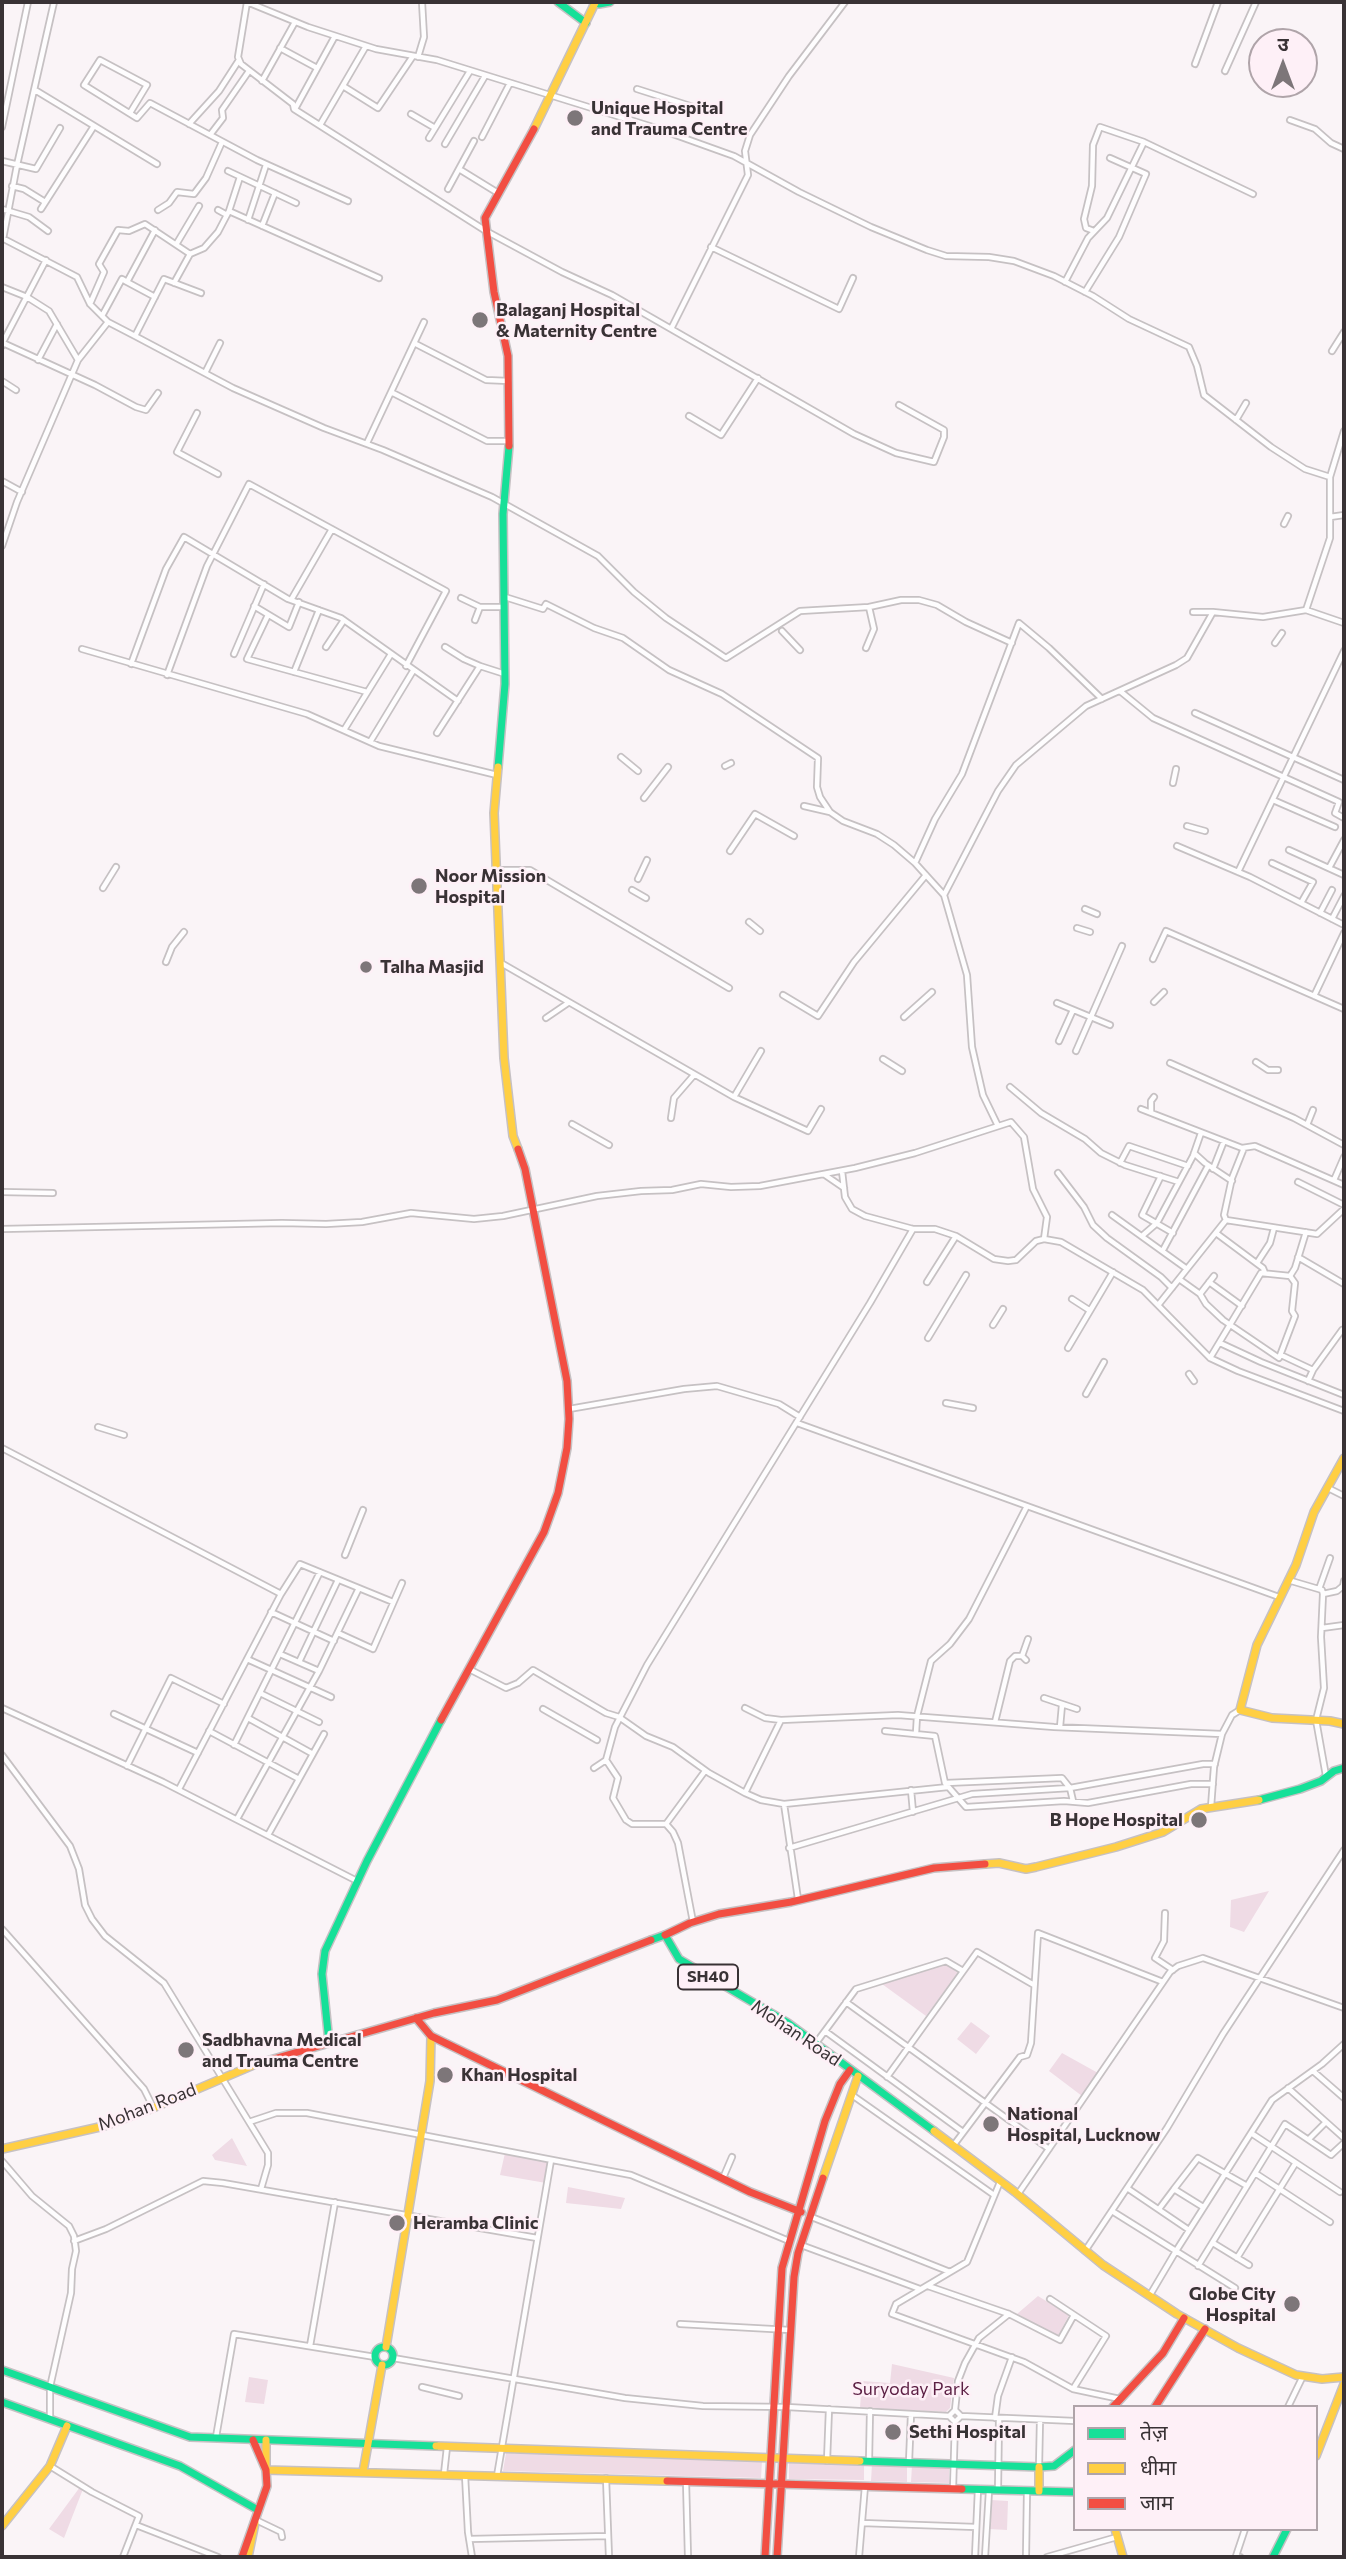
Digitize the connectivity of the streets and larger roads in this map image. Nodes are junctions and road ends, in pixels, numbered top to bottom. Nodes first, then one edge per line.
1 (28, 2) edge
2 (54, 2) edge
3 (247, 2) edge
4 (422, 2) edge
5 (558, 2) edge
6 (594, 2) edge
7 (610, 2) edge
8 (845, 2) edge
9 (1218, 2) edge
10 (1256, 2) edge
11 (295, 22) junction
12 (586, 23) junction
13 (335, 36) junction
14 (366, 46) junction
15 (281, 48) junction
16 (415, 56) junction
17 (239, 59) junction
18 (1195, 64) dead end
19 (317, 68) junction
20 (249, 71) junction
21 (470, 71) junction
22 (1225, 71) dead end
23 (485, 76) junction
24 (262, 80) junction
25 (510, 83) junction
26 (343, 86) junction
27 (637, 89) dead end
28 (35, 90) junction
29 (551, 96) junction
30 (294, 109) junction
31 (706, 111) dead end
32 (130, 113) junction
33 (411, 114) dead end
34 (1290, 120) dead end
35 (189, 124) junction
36 (320, 125) junction
37 (94, 126) junction
38 (2, 127) edge
39 (60, 128) dead end
40 (435, 128) junction
41 (210, 135) junction
42 (482, 137) dead end
43 (429, 138) dead end
44 (474, 141) dead end
45 (222, 142) junction
46 (1144, 142) junction
47 (445, 144) dead end
48 (1344, 149) edge
49 (1110, 158) dead end
50 (2, 161) edge
51 (157, 163) dead end
52 (747, 163) junction
53 (17, 164) junction
54 (266, 164) junction
55 (1132, 166) junction
56 (459, 169) junction
57 (228, 171) dead end
58 (240, 177) junction
59 (12, 186) junction
60 (259, 186) junction
61 (448, 189) dead end
62 (275, 193) junction
63 (498, 193) junction
64 (1253, 194) dead end
65 (348, 201) dead end
66 (45, 202) junction
67 (296, 203) dead end
68 (199, 206) dead end
69 (2, 209) edge
70 (41, 209) dead end
71 (158, 209) dead end
72 (218, 210) dead end
73 (9, 211) junction
74 (228, 213) junction
75 (248, 220) junction
76 (262, 226) junction
77 (48, 230) dead end
78 (155, 230) junction
79 (486, 231) junction
80 (1094, 232) junction
81 (2, 238) edge
82 (177, 243) junction
83 (711, 247) junction
84 (191, 254) junction
85 (46, 260) junction
86 (379, 278) dead end
87 (853, 278) dead end
88 (127, 282) junction
89 (1065, 282) junction
90 (174, 283) junction
91 (2, 287) edge
92 (1086, 292) junction
93 (201, 293) dead end
94 (155, 297) junction
95 (27, 298) junction
96 (90, 304) junction
97 (102, 316) junction
98 (108, 321) junction
99 (424, 322) dead end
100 (58, 324) junction
101 (671, 329) junction
102 (1344, 332) edge
103 (135, 336) junction
104 (219, 343) dead end
105 (414, 343) junction
106 (2, 344) edge
107 (1332, 351) dead end
108 (38, 360) junction
109 (78, 360) junction
110 (205, 373) junction
111 (72, 376) junction
112 (758, 378) junction
113 (2, 381) edge
114 (509, 381) junction
115 (16, 390) dead end
116 (391, 392) junction
117 (159, 393) dead end
118 (1246, 403) dead end
119 (899, 405) dead end
120 (197, 413) dead end
121 (689, 416) dead end
122 (1236, 420) junction
123 (1344, 435) edge
124 (509, 441) junction
125 (366, 443) junction
126 (218, 474) dead end
127 (1330, 477) junction
128 (2, 481) edge
129 (22, 492) junction
130 (504, 506) junction
131 (1344, 515) edge
132 (1288, 516) dead end
133 (1330, 517) junction
134 (2, 521) edge
135 (1284, 524) dead end
136 (9, 525) junction
137 (332, 529) junction
138 (2, 546) edge
139 (213, 555) junction
140 (264, 584) junction
141 (505, 597) junction
142 (461, 598) dead end
143 (291, 600) junction
144 (299, 602) junction
145 (254, 606) junction
146 (480, 607) junction
147 (505, 607) junction
148 (869, 607) junction
149 (318, 610) junction
150 (1306, 610) junction
151 (1193, 612) dead end
152 (1213, 612) junction
153 (268, 615) junction
154 (344, 620) junction
155 (475, 620) dead end
156 (1344, 623) edge
157 (782, 631) dead end
158 (1282, 633) dead end
159 (1012, 643) junction
160 (1275, 643) dead end
161 (326, 647) dead end
162 (445, 647) dead end
163 (866, 648) dead end
164 (82, 649) dead end
165 (800, 650) dead end
166 (1344, 651) edge
167 (234, 654) dead end
168 (391, 654) junction
169 (131, 664) junction
170 (407, 666) junction
171 (480, 666) junction
172 (413, 671) junction
173 (294, 672) junction
174 (505, 674) junction
175 (167, 675) junction
176 (1120, 691) junction
177 (367, 692) junction
178 (1102, 699) junction
179 (458, 701) junction
180 (1195, 713) dead end
181 (344, 730) junction
182 (437, 733) dead end
183 (370, 742) junction
184 (621, 757) dead end
185 (1294, 758) junction
186 (668, 767) dead end
187 (1176, 769) dead end
188 (638, 771) dead end
189 (498, 776) junction
190 (1284, 779) junction
191 (1344, 780) edge
192 (1173, 783) dead end
193 (645, 798) dead end
194 (1273, 800) junction
195 (804, 806) dead end
196 (830, 812) junction
197 (1344, 818) edge
198 (1187, 826) dead end
199 (1335, 827) dead end
200 (1205, 831) dead end
201 (794, 836) dead end
202 (1344, 839) edge
203 (1177, 846) dead end
204 (1289, 850) dead end
205 (730, 851) dead end
206 (647, 860) dead end
207 (915, 863) junction
208 (1272, 863) dead end
209 (116, 867) dead end
210 (1329, 868) junction
211 (496, 870) junction
212 (1238, 872) junction
213 (1344, 875) edge
214 (926, 876) junction
215 (638, 879) dead end
216 (103, 888) dead end
217 (632, 890) dead end
218 (1332, 890) dead end
219 (944, 895) junction
220 (1344, 896) edge
221 (646, 898) dead end
222 (1301, 903) junction
223 (1085, 909) dead end
224 (1320, 913) junction
225 (1097, 914) dead end
226 (1332, 919) junction
227 (749, 922) dead end
228 (1344, 925) edge
229 (1077, 928) dead end
230 (760, 931) dead end
231 (184, 932) dead end
232 (1090, 932) dead end
233 (1344, 933) edge
234 (1122, 946) dead end
235 (1153, 959) dead end
236 (166, 962) dead end
237 (501, 963) junction
238 (729, 988) dead end
239 (932, 992) dead end
240 (1164, 992) dead end
241 (783, 995) dead end
242 (1314, 996) junction
243 (1154, 1002) dead end
244 (569, 1003) junction
245 (1057, 1003) dead end
246 (1074, 1009) junction
247 (1344, 1009) edge
248 (905, 1017) dead end
249 (1091, 1017) junction
250 (546, 1018) dead end
251 (1110, 1025) dead end
252 (1059, 1041) dead end
253 (761, 1051) dead end
254 (1076, 1051) dead end
255 (883, 1059) dead end
256 (1255, 1062) dead end
257 (1170, 1063) dead end
258 (1278, 1070) dead end
259 (902, 1071) dead end
260 (694, 1075) junction
261 (1010, 1087) dead end
262 (734, 1097) junction
263 (1154, 1097) dead end
264 (821, 1109) dead end
265 (1141, 1109) dead end
266 (1313, 1110) dead end
267 (1151, 1113) junction
268 (671, 1118) dead end
269 (572, 1124) dead end
270 (1307, 1125) junction
271 (998, 1126) junction
272 (1200, 1133) junction
273 (1224, 1141) junction
274 (609, 1145) dead end
275 (1344, 1145) edge
276 (1244, 1147) junction
277 (1194, 1153) junction
278 (1344, 1157) edge
279 (1120, 1163) junction
280 (1188, 1166) junction
281 (1210, 1167) junction
282 (842, 1171) junction
283 (1058, 1173) dead end
284 (825, 1174) junction
285 (1161, 1176) junction
286 (1334, 1180) junction
287 (1231, 1181) junction
288 (1179, 1182) junction
289 (1298, 1182) dead end
290 (1344, 1185) edge
291 (844, 1188) junction
292 (2, 1192) edge
293 (53, 1193) dead end
294 (1344, 1207) edge
295 (533, 1209) junction
296 (1112, 1215) dead end
297 (1226, 1220) junction
298 (1157, 1223) junction
299 (1274, 1227) junction
300 (2, 1229) edge
301 (913, 1229) junction
302 (1306, 1232) junction
303 (1173, 1233) junction
304 (1216, 1233) junction
305 (956, 1236) junction
306 (1142, 1236) junction
307 (1044, 1239) junction
308 (1163, 1250) junction
309 (1298, 1257) junction
310 (1007, 1261) junction
311 (1256, 1263) junction
312 (1015, 1268) dead end
313 (1187, 1269) junction
314 (1113, 1272) junction
315 (1266, 1274) junction
316 (966, 1275) dead end
317 (1214, 1276) dead end
318 (1290, 1276) junction
319 (1179, 1279) junction
320 (927, 1282) dead end
321 (1209, 1282) junction
322 (1344, 1284) edge
323 (1172, 1288) junction
324 (1200, 1294) junction
325 (1072, 1298) dead end
326 (1159, 1304) junction
327 (1242, 1306) junction
328 (1003, 1309) dead end
329 (1089, 1310) junction
330 (993, 1325) dead end
331 (1231, 1325) junction
332 (1342, 1330) dead end
333 (928, 1338) dead end
334 (1220, 1343) junction
335 (1068, 1348) dead end
336 (1280, 1355) junction
337 (1210, 1358) junction
338 (1104, 1362) dead end
339 (1313, 1370) junction
340 (1189, 1374) dead end
341 (1194, 1381) dead end
342 (1308, 1381) junction
343 (1086, 1394) dead end
344 (1344, 1395) edge
345 (946, 1403) dead end
346 (972, 1408) dead end
347 (569, 1409) junction
348 (1344, 1410) edge
349 (799, 1420) junction
350 (98, 1427) dead end
351 (124, 1435) dead end
352 (2, 1448) edge
353 (1344, 1458) edge
354 (1328, 1488) junction
355 (1344, 1496) edge
356 (1027, 1506) junction
357 (363, 1510) dead end
358 (345, 1555) dead end
359 (1330, 1558) dead end
360 (320, 1572) junction
361 (338, 1580) junction
362 (1288, 1580) junction
363 (1344, 1581) edge
364 (402, 1583) dead end
365 (359, 1588) junction
366 (1319, 1589) junction
367 (281, 1594) junction
368 (1323, 1594) junction
369 (1280, 1598) junction
370 (393, 1602) junction
371 (271, 1612) junction
372 (295, 1623) junction
373 (1344, 1625) edge
374 (1322, 1628) junction
375 (313, 1632) junction
376 (338, 1633) junction
377 (1028, 1639) dead end
378 (334, 1641) junction
379 (280, 1654) junction
380 (247, 1659) junction
381 (299, 1662) junction
382 (468, 1669) junction
383 (271, 1671) junction
384 (319, 1671) junction
385 (310, 1688) junction
386 (260, 1693) junction
387 (331, 1697) dead end
388 (1044, 1698) dead end
389 (223, 1704) junction
390 (1062, 1705) junction
391 (745, 1708) dead end
392 (2, 1709) edge
393 (543, 1709) dead end
394 (1077, 1709) dead end
395 (1240, 1710) junction
396 (297, 1711) junction
397 (114, 1714) dead end
398 (917, 1716) junction
399 (619, 1717) junction
400 (248, 1718) junction
401 (781, 1720) junction
402 (1316, 1720) junction
403 (318, 1722) dead end
404 (995, 1722) junction
405 (1344, 1724) edge
406 (1060, 1727) junction
407 (147, 1729) junction
408 (209, 1731) junction
409 (885, 1731) dead end
410 (324, 1734) dead end
411 (916, 1734) junction
412 (1222, 1734) junction
413 (282, 1737) junction
414 (597, 1740) dead end
415 (234, 1745) junction
416 (198, 1753) junction
417 (313, 1754) junction
418 (2, 1755) edge
419 (606, 1760) junction
420 (268, 1763) junction
421 (1215, 1764) junction
422 (127, 1766) junction
423 (594, 1768) dead end
424 (1344, 1768) edge
425 (705, 1771) junction
426 (1326, 1777) junction
427 (299, 1779) junction
428 (1213, 1784) junction
429 (947, 1785) junction
430 (1070, 1788) junction
431 (179, 1790) junction
432 (911, 1790) junction
433 (746, 1793) junction
434 (959, 1798) junction
435 (1073, 1801) junction
436 (784, 1804) junction
437 (1210, 1808) junction
438 (913, 1812) junction
439 (237, 1819) junction
440 (666, 1824) junction
441 (268, 1835) junction
442 (789, 1848) junction
443 (1344, 1850) edge
444 (357, 1881) junction
445 (799, 1900) junction
446 (1165, 1913) dead end
447 (693, 1922) junction
448 (2, 1929) edge
449 (665, 1935) junction
450 (1173, 1970) junction
451 (963, 1971) junction
452 (1261, 1978) junction
453 (1163, 1982) junction
454 (1034, 1985) junction
455 (846, 2002) junction
456 (1344, 2008) edge
457 (416, 2018) junction
458 (825, 2031) junction
459 (431, 2036) junction
460 (329, 2042) junction
461 (815, 2044) junction
462 (1344, 2044) edge
463 (908, 2048) junction
464 (850, 2070) junction
465 (1312, 2071) junction
466 (858, 2076) junction
467 (887, 2077) junction
468 (220, 2078) junction
469 (1288, 2088) junction
470 (850, 2094) junction
471 (1344, 2098) edge
472 (985, 2103) junction
473 (153, 2108) junction
474 (248, 2122) junction
475 (1326, 2122) junction
476 (963, 2132) junction
477 (821, 2133) junction
478 (1251, 2133) junction
479 (421, 2136) junction
480 (835, 2138) junction
481 (1309, 2139) junction
482 (1344, 2140) edge
483 (953, 2146) junction
484 (1272, 2147) junction
485 (2, 2149) edge
486 (1049, 2149) junction
487 (732, 2157) dead end
488 (551, 2160) junction
489 (2, 2161) edge
490 (1295, 2164) junction
491 (1226, 2174) junction
492 (1255, 2174) junction
493 (723, 2179) junction
494 (1000, 2181) junction
495 (1247, 2186) junction
496 (1127, 2188) junction
497 (261, 2189) junction
498 (1174, 2189) junction
499 (1280, 2190) junction
500 (1340, 2192) dead end
501 (1018, 2194) junction
502 (994, 2195) junction
503 (335, 2202) junction
504 (1203, 2207) junction
505 (1159, 2209) junction
506 (798, 2211) junction
507 (1112, 2211) junction
508 (407, 2215) junction
509 (809, 2216) junction
510 (1330, 2222) dead end
511 (1189, 2230) junction
512 (537, 2238) junction
513 (74, 2241) junction
514 (789, 2241) junction
515 (1213, 2243) junction
516 (800, 2244) junction
517 (1085, 2250) junction
518 (1176, 2251) junction
519 (1237, 2258) junction
520 (1249, 2265) dead end
521 (1198, 2266) junction
522 (950, 2272) junction
523 (927, 2286) junction
524 (1235, 2288) dead end
525 (921, 2289) junction
526 (1150, 2296) junction
527 (1050, 2299) dead end
528 (1009, 2314) junction
529 (1074, 2315) junction
530 (1184, 2318) junction
531 (680, 2324) dead end
532 (779, 2329) junction
533 (1205, 2329) junction
534 (791, 2330) junction
535 (976, 2343) junction
536 (310, 2346) junction
537 (386, 2347) junction
538 (375, 2357) junction
539 (1012, 2357) junction
540 (393, 2358) junction
541 (383, 2365) junction
542 (2, 2370) edge
543 (1303, 2376) junction
544 (1344, 2377) edge
545 (513, 2379) junction
546 (1344, 2385) edge
547 (50, 2387) junction
548 (422, 2387) dead end
549 (1073, 2389) junction
550 (459, 2396) dead end
551 (1121, 2399) junction
552 (2, 2402) edge
553 (1115, 2405) edge
554 (1156, 2405) edge
555 (1289, 2405) edge
556 (787, 2407) junction
557 (775, 2408) junction
558 (829, 2409) junction
559 (955, 2410) junction
560 (870, 2411) junction
561 (911, 2414) junction
562 (949, 2416) junction
563 (961, 2416) junction
564 (997, 2418) junction
565 (50, 2419) junction
566 (1040, 2420) junction
567 (1073, 2421) edge
568 (955, 2422) junction
569 (67, 2426) junction
570 (216, 2438) junction
571 (253, 2440) junction
572 (266, 2440) junction
573 (369, 2444) junction
574 (447, 2447) junction
575 (502, 2449) junction
576 (1318, 2451) edge
577 (1073, 2452) edge
578 (771, 2458) junction
579 (784, 2459) junction
580 (827, 2460) junction
581 (869, 2462) junction
582 (909, 2464) junction
583 (954, 2464) junction
584 (50, 2466) junction
585 (999, 2466) junction
586 (1039, 2467) junction
587 (266, 2470) junction
588 (363, 2472) junction
589 (444, 2474) junction
590 (465, 2475) junction
591 (498, 2476) junction
592 (606, 2478) junction
593 (686, 2481) junction
594 (769, 2483) junction
595 (782, 2484) junction
596 (865, 2486) junction
597 (953, 2489) junction
598 (978, 2489) junction
599 (989, 2490) junction
600 (998, 2490) junction
601 (1027, 2491) junction
602 (1039, 2491) junction
603 (1073, 2492) edge
604 (258, 2510) junction
605 (255, 2521) junction
606 (862, 2523) junction
607 (136, 2525) junction
608 (2, 2526) edge
609 (976, 2528) junction
610 (1244, 2531) edge
611 (1286, 2531) edge
612 (1116, 2533) edge
613 (608, 2536) junction
614 (282, 2537) dead end
615 (469, 2539) junction
616 (123, 2557) edge
617 (218, 2557) edge
618 (242, 2557) edge
619 (248, 2557) edge
620 (472, 2557) edge
621 (609, 2557) edge
622 (688, 2557) edge
623 (765, 2557) edge
624 (777, 2557) edge
625 (859, 2557) edge
626 (975, 2557) edge
627 (985, 2557) edge
628 (1026, 2557) edge
629 (1047, 2557) edge
630 (1123, 2557) edge
631 (1240, 2557) edge
632 (1273, 2557) edge

1 - 38 street
2 - 28 street
3 - 11 street
3 - 17 street
4 - 16 street
5 - 12 street
6 - 7 street
6 - 12 street
8 - 52 street
9 - 18 street
10 - 22 street
11 - 13 street
11 - 15 street
12 - 29 street
13 - 14 street
13 - 19 street
14 - 16 street
14 - 26 street
15 - 19 street
15 - 24 street
16 - 21 street
16 - 26 street
17 - 20 street
17 - 35 street
19 - 30 street
20 - 24 street
20 - 41 street
21 - 23 street
21 - 40 street
23 - 25 street
23 - 47 street
24 - 30 street
25 - 29 street
25 - 42 street
26 - 36 street
27 - 31 street
28 - 37 street
28 - 53 street
29 - 52 street
29 - 63 street
30 - 36 street
32 - 32 street
32 - 35 street
33 - 40 street
34 - 48 street
35 - 41 street
36 - 79 street
37 - 51 street
37 - 66 street
39 - 53 street
40 - 43 street
41 - 45 street
44 - 56 street
45 - 54 street
45 - 71 street
46 - 55 street
46 - 64 street
46 - 80 street
49 - 55 street
50 - 53 street
52 - 83 street
52 - 89 street
53 - 59 street
54 - 60 street
54 - 65 street
55 - 80 street
55 - 92 street
56 - 61 street
56 - 63 street
57 - 58 street
58 - 60 street
58 - 74 street
59 - 66 street
59 - 73 street
60 - 62 street
60 - 75 street
62 - 67 street
62 - 76 street
63 - 79 street
66 - 70 street
68 - 82 street
69 - 73 street
72 - 74 street
73 - 77 street
73 - 81 street
74 - 75 street
74 - 84 street
75 - 76 street
76 - 86 street
78 - 82 street
78 - 88 street
78 - 96 street
79 - 101 street
79 - 114 street
80 - 89 street
81 - 85 street
82 - 84 street
83 - 87 street
83 - 101 street
84 - 90 street
85 - 95 street
85 - 96 street
88 - 94 street
88 - 97 street
89 - 92 street
90 - 93 street
90 - 94 street
91 - 95 street
92 - 122 street
94 - 103 street
95 - 100 street
95 - 106 street
96 - 97 street
97 - 98 street
98 - 103 street
98 - 109 street
99 - 105 street
100 - 108 street
100 - 109 street
101 - 112 street
102 - 107 street
103 - 110 street
104 - 110 street
105 - 114 street
105 - 116 street
106 - 108 street
108 - 111 street
109 - 111 street
110 - 125 street
111 - 117 street
111 - 129 street
112 - 119 street
112 - 121 street
113 - 115 street
114 - 124 street
116 - 124 street
116 - 125 street
118 - 122 street
120 - 126 street
122 - 127 street
123 - 127 street
124 - 130 street
125 - 130 street
127 - 133 street
128 - 129 street
129 - 136 street
130 - 141 street
130 - 148 street
131 - 133 street
132 - 135 street
133 - 150 street
134 - 136 street
136 - 138 street
137 - 139 street
137 - 143 street
137 - 170 street
139 - 140 street
139 - 169 street
139 - 175 street
140 - 143 street
140 - 145 street
141 - 147 street
141 - 196 street
142 - 146 street
143 - 144 street
144 - 149 street
144 - 153 street
145 - 153 street
145 - 167 street
146 - 147 street
146 - 155 street
147 - 174 street
148 - 159 street
148 - 163 street
149 - 154 street
149 - 173 street
150 - 152 street
150 - 156 street
151 - 152 street
152 - 176 street
153 - 173 street
154 - 161 street
154 - 168 street
157 - 165 street
158 - 160 street
159 - 178 street
159 - 207 street
162 - 171 street
164 - 169 street
166 - 185 street
168 - 170 street
168 - 177 street
169 - 175 street
170 - 172 street
171 - 174 street
171 - 179 street
172 - 179 street
172 - 183 street
173 - 177 street
174 - 189 street
175 - 181 street
176 - 178 street
176 - 190 street
177 - 181 street
178 - 219 street
179 - 182 street
180 - 185 street
181 - 183 street
183 - 189 street
184 - 188 street
185 - 190 street
185 - 191 street
186 - 193 street
187 - 192 street
189 - 211 street
190 - 194 street
190 - 197 street
194 - 199 street
194 - 212 street
195 - 196 street
196 - 207 street
198 - 200 street
201 - 205 street
202 - 210 street
203 - 212 street
204 - 210 street
206 - 215 street
207 - 214 street
208 - 222 street
209 - 216 street
210 - 213 street
211 - 237 street
211 - 238 street
212 - 222 street
214 - 219 street
214 - 241 street
217 - 221 street
218 - 224 street
219 - 271 street
220 - 226 street
222 - 224 street
223 - 225 street
224 - 226 street
226 - 228 street
227 - 230 street
229 - 232 street
231 - 236 street
233 - 242 street
234 - 249 street
235 - 242 street
237 - 244 street
237 - 295 street
239 - 248 street
240 - 243 street
242 - 247 street
244 - 250 street
244 - 260 street
245 - 246 street
246 - 249 street
246 - 252 street
249 - 251 street
249 - 254 street
253 - 262 street
255 - 259 street
256 - 258 street
257 - 270 street
260 - 262 street
260 - 268 street
261 - 279 street
262 - 264 street
263 - 267 street
265 - 267 street
266 - 270 street
267 - 272 street
269 - 274 street
270 - 275 street
271 - 282 street
271 - 307 street
272 - 273 street
272 - 277 street
273 - 276 street
273 - 281 street
276 - 286 street
276 - 287 street
277 - 280 street
277 - 281 street
278 - 286 street
279 - 280 street
279 - 285 street
280 - 288 street
281 - 287 street
281 - 303 street
282 - 284 street
282 - 291 street
283 - 323 street
284 - 291 street
284 - 295 street
285 - 288 street
285 - 298 street
286 - 290 street
287 - 297 street
288 - 298 street
289 - 294 street
291 - 301 street
292 - 293 street
294 - 302 street
295 - 300 street
295 - 347 street
296 - 306 street
297 - 299 street
297 - 304 street
298 - 303 street
298 - 306 street
299 - 302 street
299 - 311 street
301 - 305 street
301 - 349 street
302 - 309 street
303 - 308 street
304 - 311 street
304 - 313 street
305 - 310 street
305 - 320 street
306 - 308 street
307 - 310 street
307 - 314 street
308 - 313 street
309 - 318 street
309 - 322 street
310 - 312 street
311 - 315 street
313 - 319 street
314 - 326 street
314 - 329 street
315 - 318 street
315 - 327 street
316 - 333 street
317 - 321 street
318 - 336 street
319 - 323 street
319 - 324 street
321 - 324 street
321 - 327 street
323 - 326 street
324 - 331 street
325 - 329 street
326 - 337 street
327 - 331 street
328 - 330 street
329 - 335 street
331 - 334 street
331 - 336 street
332 - 339 street
334 - 337 street
334 - 342 street
336 - 339 street
337 - 348 street
338 - 343 street
339 - 342 street
340 - 341 street
342 - 344 street
345 - 346 street
347 - 349 street
347 - 382 street
349 - 356 street
349 - 399 street
350 - 351 street
352 - 367 street
353 - 354 street
354 - 355 street
354 - 362 street
356 - 369 street
356 - 398 street
357 - 358 street
359 - 366 street
360 - 361 street
360 - 367 street
360 - 372 street
361 - 365 street
361 - 375 street
362 - 366 street
362 - 369 street
363 - 368 street
364 - 370 street
365 - 370 street
365 - 376 street
366 - 368 street
367 - 371 street
368 - 374 street
369 - 395 street
370 - 376 street
371 - 372 street
371 - 380 street
372 - 375 street
372 - 379 street
373 - 374 street
374 - 402 street
375 - 378 street
375 - 381 street
376 - 378 street
377 - 404 street
378 - 384 street
379 - 381 street
379 - 383 street
380 - 383 street
380 - 389 street
381 - 384 street
382 - 399 street
382 - 444 street
383 - 385 street
383 - 386 street
384 - 385 street
385 - 387 street
385 - 396 street
386 - 396 street
386 - 400 street
388 - 390 street
389 - 407 street
389 - 408 street
390 - 394 street
390 - 406 street
391 - 401 street
392 - 422 street
393 - 414 street
395 - 402 street
395 - 412 street
396 - 403 street
396 - 413 street
397 - 407 street
398 - 401 street
398 - 404 street
398 - 411 street
399 - 419 street
399 - 425 street
400 - 413 street
400 - 415 street
401 - 433 street
402 - 405 street
402 - 426 street
404 - 406 street
406 - 412 street
407 - 416 street
407 - 422 street
408 - 415 street
408 - 416 street
409 - 411 street
410 - 417 street
411 - 429 street
412 - 421 street
413 - 417 street
413 - 420 street
415 - 420 street
416 - 431 street
417 - 427 street
418 - 468 street
419 - 423 street
419 - 440 street
420 - 427 street
420 - 439 street
421 - 428 street
421 - 430 street
422 - 431 street
424 - 426 street
425 - 433 street
425 - 440 street
426 - 437 street
427 - 441 street
428 - 435 street
428 - 437 street
429 - 430 street
429 - 432 street
429 - 434 street
430 - 434 street
430 - 435 street
431 - 439 street
432 - 436 street
432 - 438 street
433 - 436 street
434 - 435 street
434 - 438 street
436 - 442 street
437 - 445 street
438 - 442 street
439 - 441 street
440 - 447 street
441 - 444 street
442 - 445 street
443 - 452 street
444 - 460 street
445 - 447 street
446 - 450 street
447 - 449 street
448 - 473 street
449 - 457 street, Mohan Road
449 - 461 street, Mohan Road / SH40
450 - 452 street
450 - 453 street
451 - 454 street
451 - 455 street
451 - 463 street
452 - 456 street
452 - 496 street
453 - 454 street
453 - 486 street
454 - 472 street
455 - 458 street
455 - 463 street
457 - 459 street
457 - 460 street, Mohan Road
458 - 461 street
458 - 467 street
459 - 479 street
459 - 493 street
460 - 468 street, Mohan Road
461 - 464 street, Mohan Road / SH40
462 - 465 street
463 - 467 street
463 - 472 street
464 - 466 street, Mohan Road / SH40
464 - 477 street
465 - 469 street
465 - 471 street
466 - 470 street
466 - 483 street, Mohan Road / SH40
467 - 476 street
468 - 473 street, Mohan Road
468 - 474 street
469 - 475 street
469 - 478 street
470 - 480 street
470 - 502 street
472 - 476 street
472 - 486 street
473 - 485 street, Mohan Road
474 - 479 street
474 - 497 street
475 - 481 street
475 - 482 street
476 - 483 street
477 - 480 street
477 - 506 street
478 - 484 street
478 - 491 street
479 - 488 street
479 - 508 street
480 - 509 street
481 - 482 street
481 - 484 street
483 - 494 street, Mohan Road / SH40
484 - 490 street
484 - 492 street
486 - 501 street
487 - 493 street
488 - 512 street
488 - 514 street
489 - 513 street
490 - 499 street
490 - 500 street
491 - 495 street
491 - 498 street
491 - 504 street
492 - 495 street
492 - 499 street
493 - 506 street
494 - 501 street, Mohan Road / SH40
494 - 502 street
495 - 515 street
496 - 505 street
496 - 507 street
497 - 503 street
497 - 513 street
498 - 504 street
498 - 505 street
499 - 510 street
499 - 519 street
501 - 517 street, Mohan Road / SH40
502 - 522 street
503 - 508 street
503 - 536 street
504 - 511 street
505 - 511 street
506 - 509 street
506 - 514 street
507 - 517 street
507 - 518 street
508 - 512 street
508 - 537 street
509 - 516 street
509 - 522 street
511 - 518 street
512 - 545 street
513 - 547 street
514 - 532 street
515 - 519 street
515 - 521 street
516 - 525 street
516 - 534 street
517 - 526 street, Mohan Road / SH40
518 - 521 street
518 - 526 street
519 - 520 street
521 - 524 street
522 - 523 street
523 - 525 street
523 - 528 street
525 - 535 street
526 - 530 street, Mohan Road / SH40
527 - 529 street
528 - 529 street
528 - 535 street
529 - 549 street
530 - 533 street, Mohan Road / SH40
530 - 551 street
531 - 532 street
532 - 534 street
532 - 557 street
533 - 543 street, Mohan Road / SH40
533 - 554 street
534 - 556 street
535 - 539 street
535 - 559 street
536 - 538 street
536 - 570 street
537 - 538 street
537 - 540 street
538 - 541 street
539 - 549 street
539 - 564 street
540 - 541 street
540 - 545 street
541 - 573 street
542 - 547 street
543 - 544 street, Mohan Road / SH40
543 - 555 street
545 - 557 street
545 - 575 street
546 - 576 street
547 - 565 street
547 - 570 street
548 - 550 street
549 - 551 street
551 - 553 street
552 - 565 street
556 - 557 street
556 - 558 street
556 - 579 street
557 - 578 street
558 - 560 street
558 - 580 street
559 - 562 street
559 - 563 street
560 - 561 street
560 - 581 street
561 - 562 street
561 - 582 street
562 - 568 street
563 - 564 street
563 - 568 street
564 - 566 street
564 - 585 street
565 - 569 street
566 - 567 street
566 - 586 street
568 - 583 street
569 - 584 street
569 - 604 street
570 - 571 street
571 - 572 street
571 - 587 street
572 - 573 street
572 - 587 street
573 - 574 street
573 - 588 street
574 - 575 street
574 - 589 street
575 - 578 street
575 - 591 street
577 - 586 street
578 - 579 street
578 - 594 street
579 - 580 street
579 - 595 street
580 - 581 street
581 - 582 street
582 - 583 street
583 - 585 street
583 - 597 street
584 - 607 street
584 - 608 street
585 - 586 street
585 - 600 street
586 - 602 street
587 - 588 street
587 - 604 street
588 - 589 street
589 - 590 street
590 - 591 street
590 - 615 street
591 - 592 street
592 - 593 street
592 - 613 street
593 - 594 street
593 - 622 street
594 - 595 street
594 - 623 street
595 - 596 street
595 - 624 street
596 - 597 street
596 - 606 street
597 - 598 street
598 - 599 street
598 - 609 street
599 - 600 street
599 - 627 street
600 - 601 street
601 - 602 street
601 - 628 street
602 - 603 street
604 - 605 street
605 - 614 street
605 - 618 street
605 - 619 street
606 - 609 street
606 - 625 street
607 - 616 street
607 - 617 street
609 - 626 street
610 - 631 street
611 - 632 street
612 - 629 street
612 - 630 street
613 - 615 street
613 - 621 street
615 - 620 street

